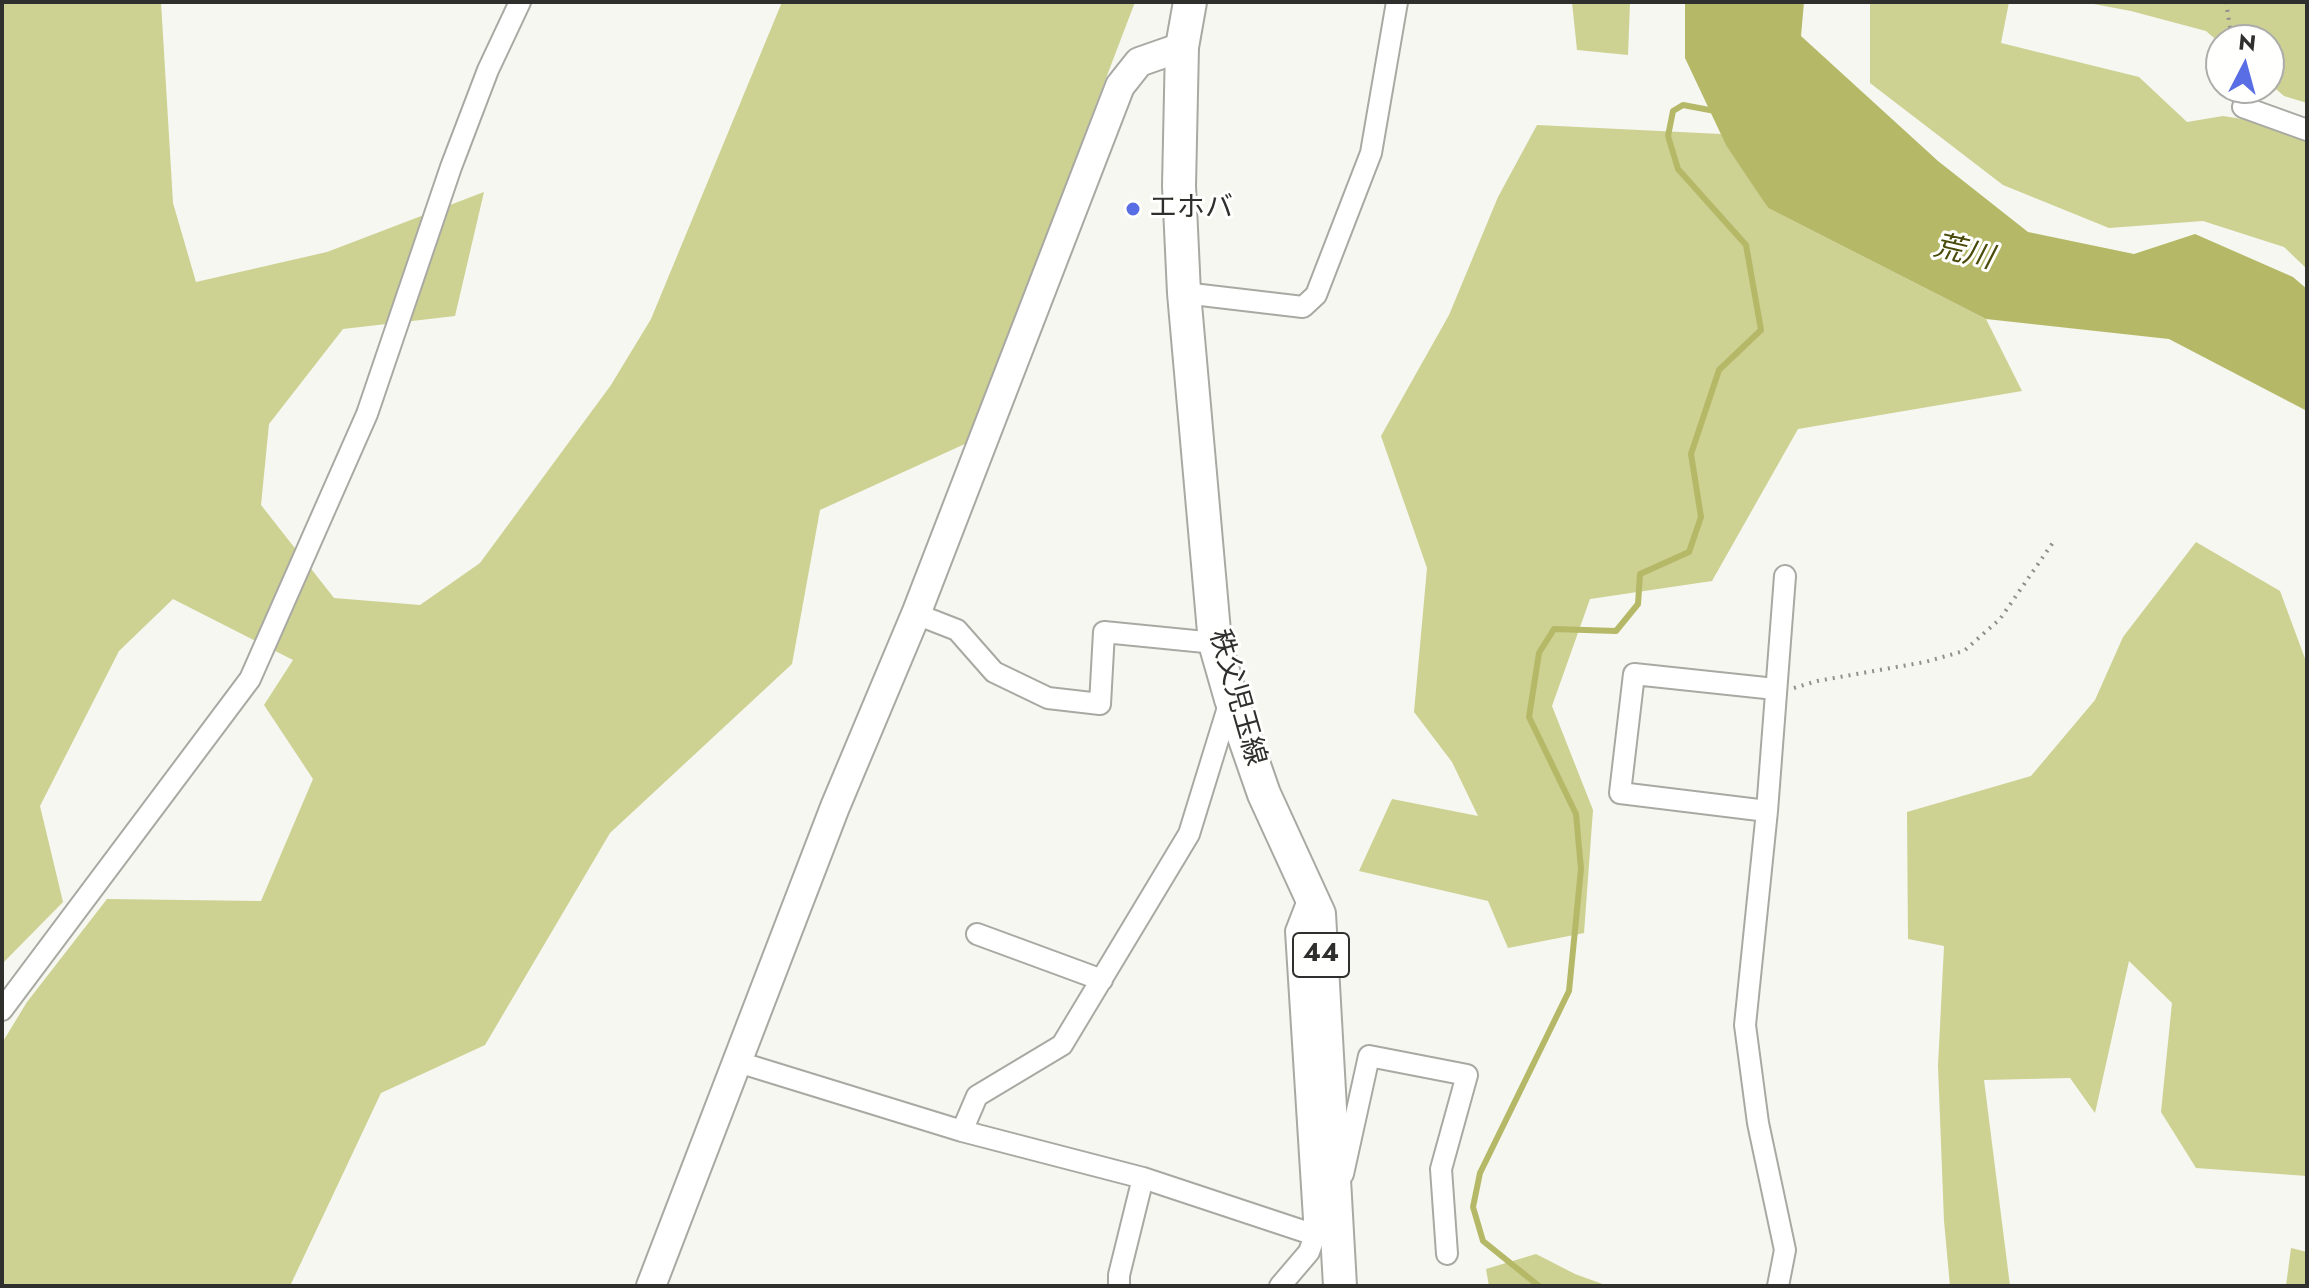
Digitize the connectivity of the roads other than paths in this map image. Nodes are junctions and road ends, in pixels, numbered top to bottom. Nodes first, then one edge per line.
1 (520, 2) edge
2 (1190, 2) edge
3 (1397, 2) edge
4 (1182, 47) junction
5 (2243, 107) dead end
6 (2307, 130) edge
7 (1184, 293) junction
8 (1785, 576) dead end
9 (916, 614) junction
10 (1215, 643) junction
11 (1775, 689) junction
12 (1231, 699) junction
13 (1767, 811) junction
14 (1310, 895) junction
15 (977, 934) dead end
16 (1102, 980) junction
17 (2, 1010) edge
18 (738, 1062) junction
19 (962, 1131) junction
20 (1143, 1178) junction
21 (1336, 1207) junction
22 (1315, 1235) junction
23 (1447, 1254) dead end
24 (651, 1286) edge
25 (1119, 1286) edge
26 (1280, 1286) edge
27 (1340, 1286) edge
28 (1778, 1286) edge

1 - 17 street
2 - 4 main road, 秩父児玉線 / 44
3 - 7 street
4 - 7 main road, 秩父児玉線 / 44
4 - 9 street
5 - 6 street
7 - 10 main road, 秩父児玉線 / 44
8 - 11 street
9 - 10 street
9 - 18 street
10 - 12 main road, 秩父児玉線 / 44
11 - 13 street
11 - 13 street
12 - 14 main road, 秩父児玉線 / 44
12 - 16 street
13 - 28 street
14 - 21 main road, 秩父児玉線 / 44
14 - 22 street
15 - 16 street
16 - 19 street
18 - 19 street
18 - 24 street
19 - 20 street
20 - 22 street
20 - 25 street
21 - 23 street
21 - 27 main road, 秩父児玉線 / 44
22 - 26 street

